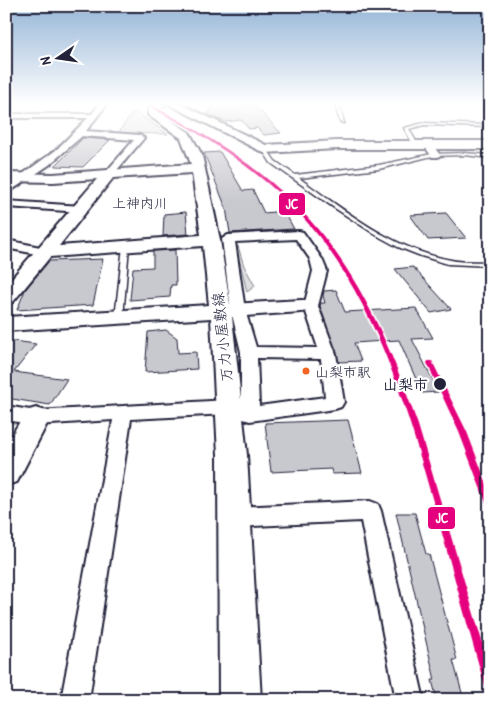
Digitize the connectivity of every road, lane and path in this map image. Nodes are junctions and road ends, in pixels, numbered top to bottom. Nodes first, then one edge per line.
1 (75, 137) edge
2 (127, 137) edge
3 (186, 137) edge
4 (241, 137) edge
5 (415, 137) edge
6 (490, 145) edge
7 (426, 148) junction
8 (264, 149) junction
9 (490, 157) edge
10 (197, 168) junction
11 (109, 174) junction
12 (6, 177) edge
13 (294, 177) junction
14 (27, 179) junction
15 (6, 191) edge
16 (6, 204) edge
17 (82, 208) junction
18 (211, 240) junction
19 (6, 244) edge
20 (126, 246) junction
21 (46, 252) junction
22 (490, 264) edge
23 (6, 298) edge
24 (301, 306) dead end
25 (229, 311) junction
26 (119, 318) junction
27 (6, 324) edge
28 (249, 352) junction
29 (328, 354) junction
30 (228, 407) junction
31 (6, 413) edge
32 (123, 414) junction
33 (36, 418) junction
34 (6, 473) edge
35 (234, 517) junction
36 (75, 700) edge
37 (240, 700) edge
38 (410, 700) edge

1 - 14 street
2 - 11 street
3 - 10 main road, 万力小屋敷線
4 - 8 main road
5 - 7 lane
6 - 7 main road
7 - 8 main road
7 - 9 lane
7 - 13 lane
8 - 13 lane
10 - 11 main road
10 - 18 main road, 万力小屋敷線
11 - 14 main road
11 - 17 main road
12 - 14 main road
13 - 22 lane
14 - 15 street
16 - 17 street
17 - 21 main road
18 - 20 main road
18 - 25 main road, 万力小屋敷線
19 - 21 street
20 - 21 main road
20 - 26 lane
21 - 23 main road
24 - 25 main road
25 - 26 main road
25 - 28 street
25 - 29 street
25 - 30 main road, 万力小屋敷線
26 - 27 main road
28 - 29 street
28 - 29 street
30 - 32 street
30 - 35 main road, 万力小屋敷線
31 - 33 street
32 - 33 street
32 - 36 street
33 - 34 main road
35 - 37 main road, 万力小屋敷線
35 - 38 street

